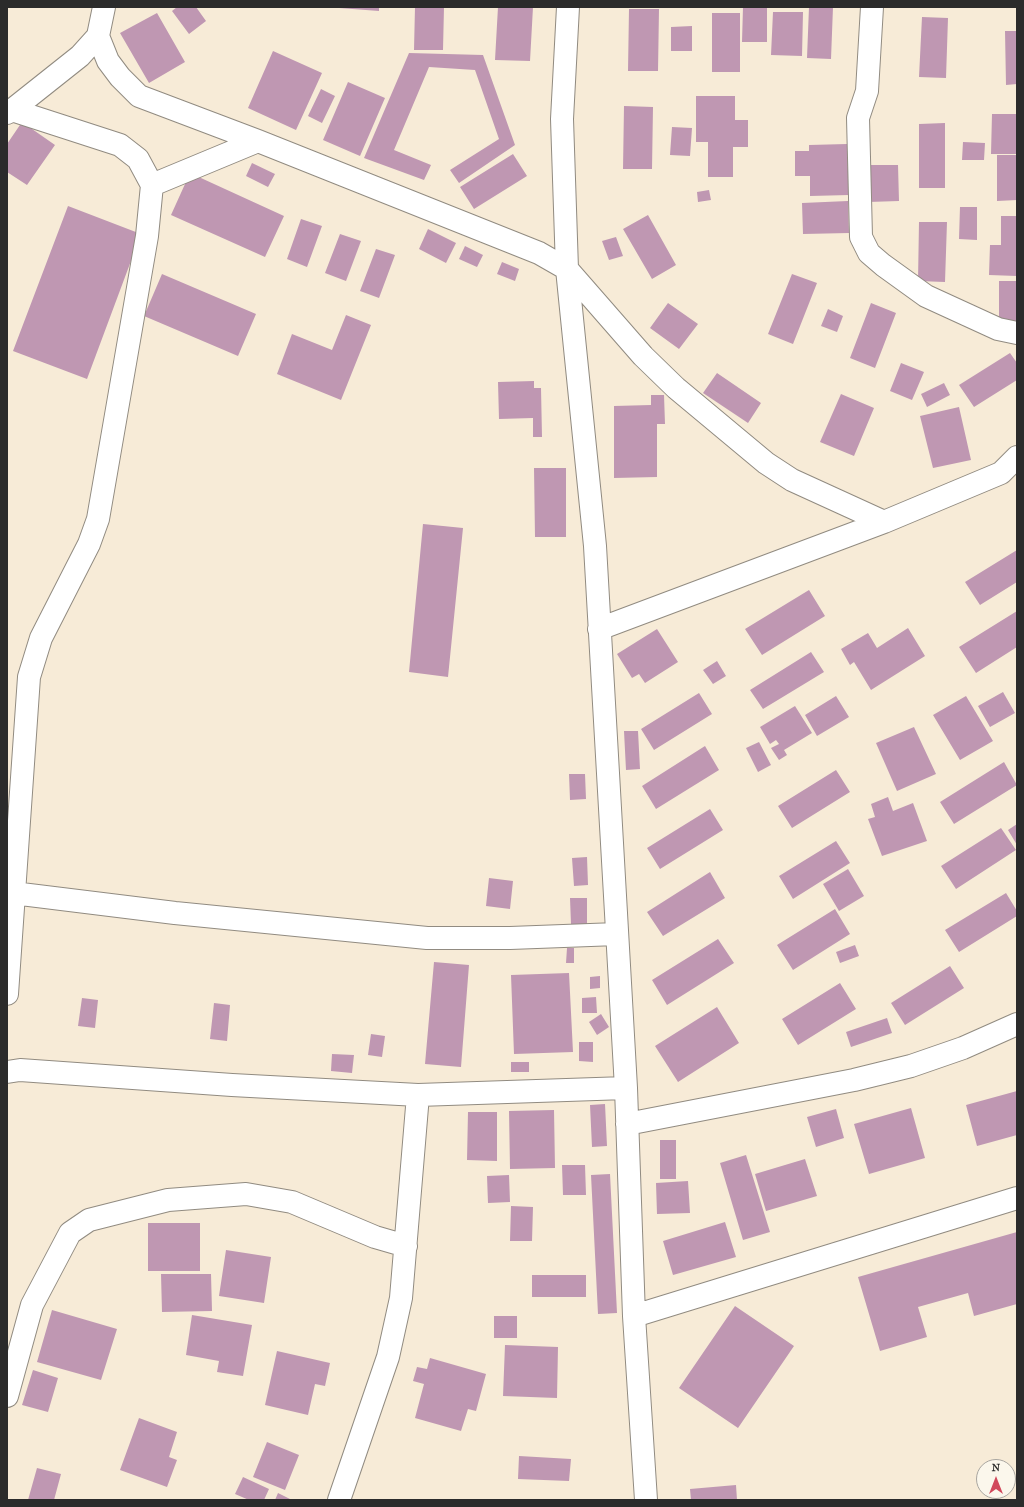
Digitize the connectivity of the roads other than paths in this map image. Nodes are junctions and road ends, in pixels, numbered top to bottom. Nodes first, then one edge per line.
1 (104, 7) edge
2 (568, 7) edge
3 (872, 7) edge
4 (98, 36) junction
5 (10, 112) edge
6 (258, 141) junction
7 (152, 184) junction
8 (567, 269) junction
9 (1017, 333) edge
10 (1017, 457) edge
11 (884, 522) junction
12 (599, 629) junction
13 (14, 894) junction
14 (617, 934) junction
15 (7, 994) edge
16 (1017, 1024) edge
17 (7, 1072) edge
18 (626, 1088) junction
19 (418, 1095) junction
20 (627, 1124) junction
21 (1017, 1198) edge
22 (406, 1246) junction
23 (634, 1316) junction
24 (7, 1396) edge
25 (339, 1500) edge
26 (646, 1500) edge

1 - 4 street
2 - 8 street
3 - 9 street
4 - 5 street
4 - 6 street
5 - 7 street
6 - 7 street
6 - 8 street
7 - 13 street
8 - 11 street
8 - 12 street
10 - 11 street
11 - 12 street
12 - 14 street
13 - 14 street
13 - 15 street
14 - 18 street
16 - 20 street
17 - 19 street
18 - 19 street
18 - 20 street
19 - 22 street
20 - 23 street
21 - 23 street
22 - 24 street
22 - 25 street
23 - 26 street

